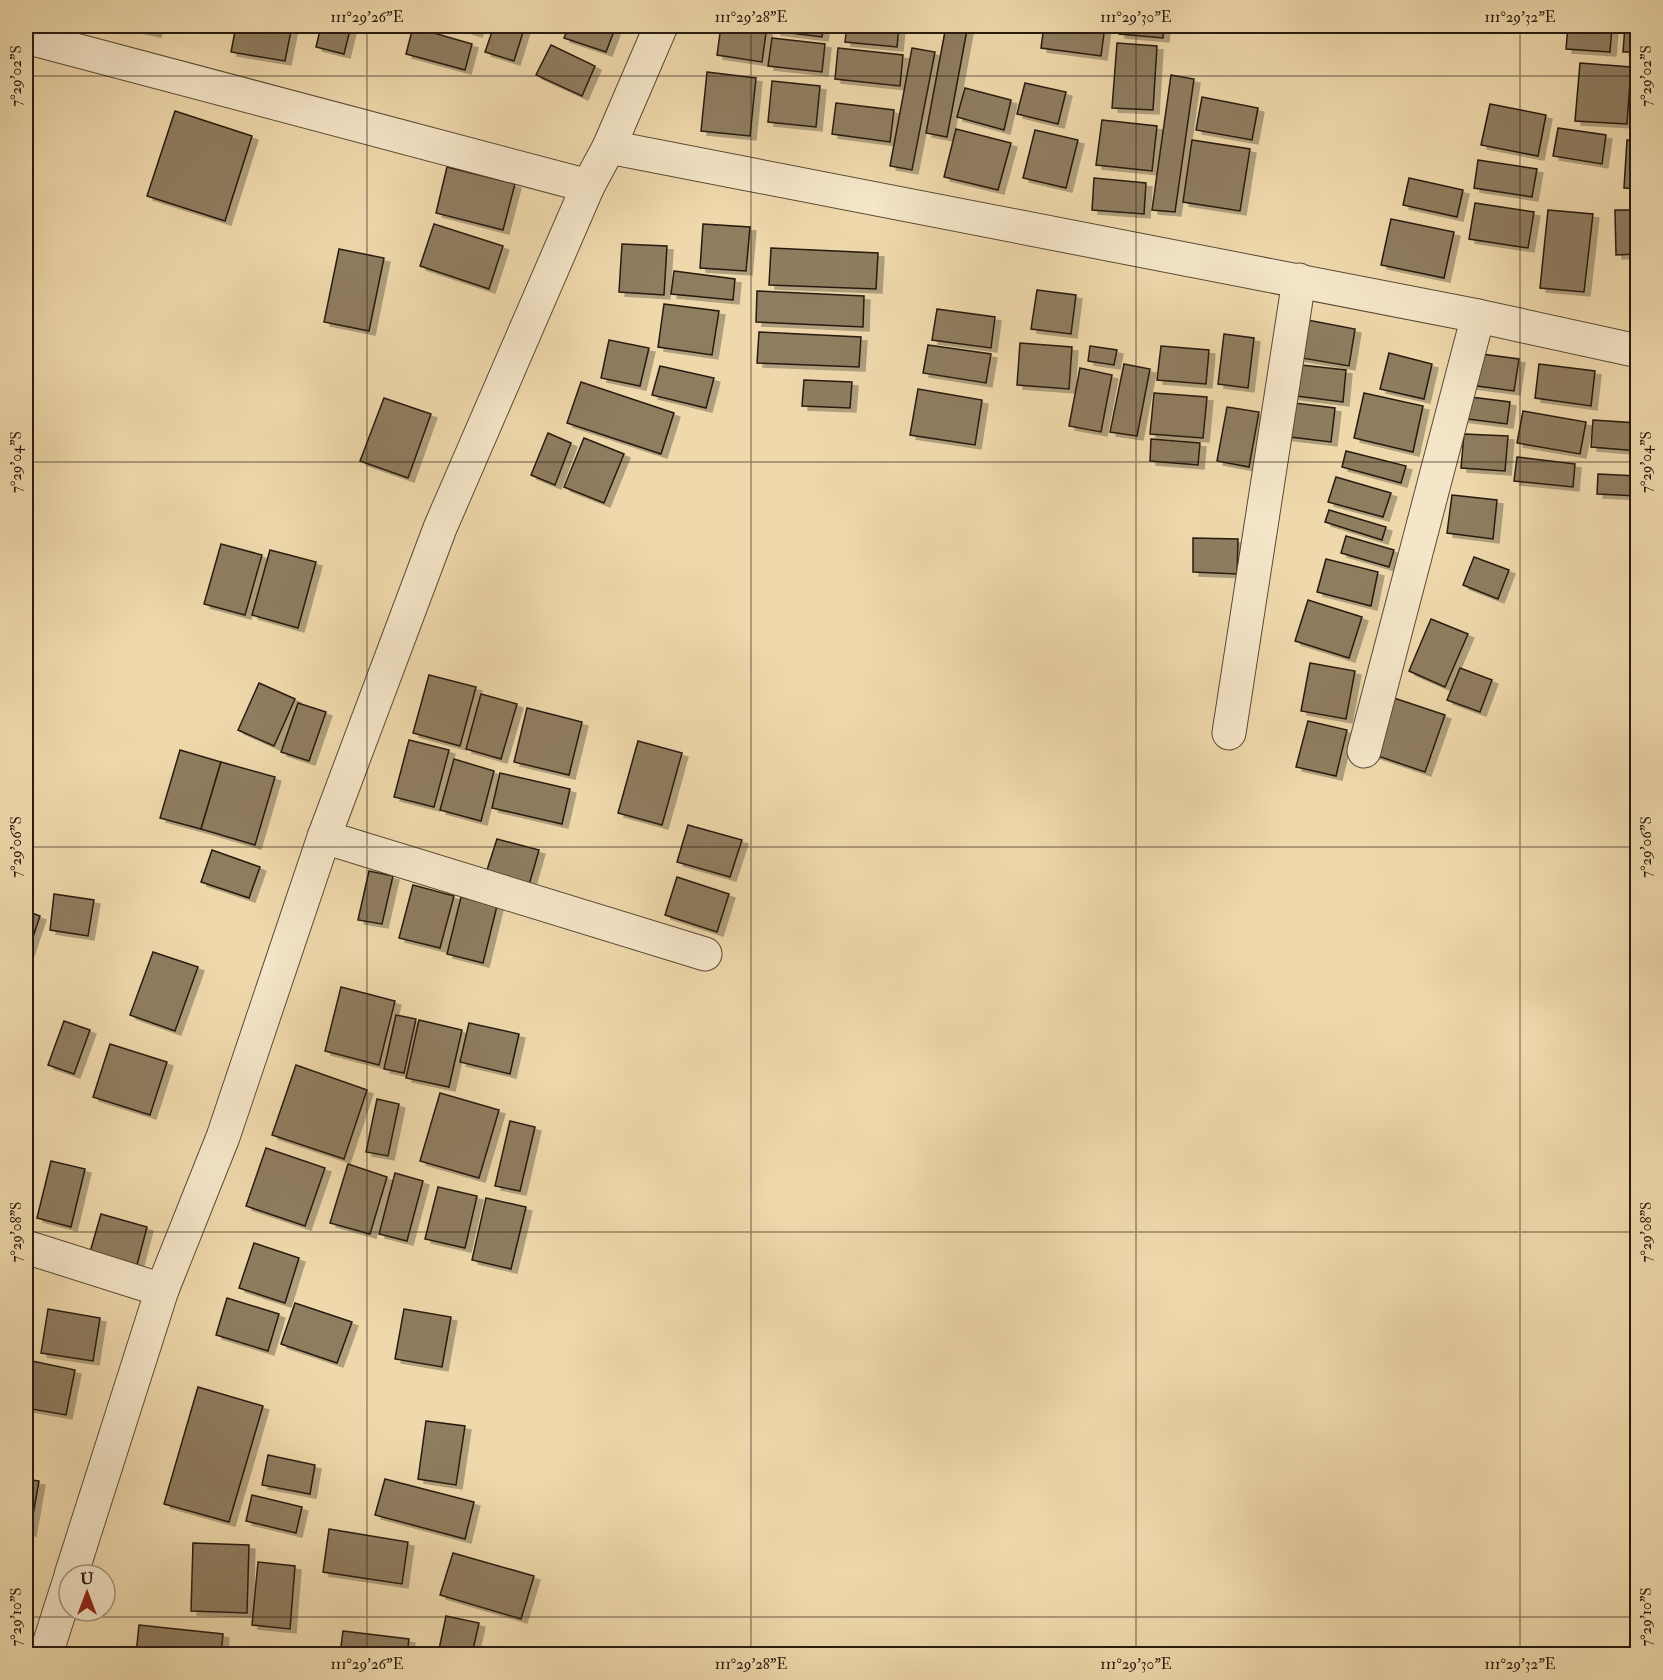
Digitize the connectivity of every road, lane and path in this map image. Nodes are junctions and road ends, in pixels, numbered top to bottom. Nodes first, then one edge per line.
1 (661, 26) edge
2 (26, 37) edge
3 (609, 147) junction
4 (588, 186) junction
5 (1299, 280) junction
6 (1479, 316) junction
7 (1638, 351) edge
8 (1229, 733) dead end
9 (1364, 751) dead end
10 (324, 837) junction
11 (705, 954) dead end
12 (26, 1247) edge
13 (162, 1290) junction
14 (75, 1563) edge
15 (57, 1620) edge
16 (46, 1654) edge

1 - 3 street
2 - 4 street
3 - 4 street
3 - 5 street
4 - 10 street
5 - 6 street
5 - 8 street
6 - 7 street
6 - 9 street
10 - 11 street
10 - 13 street
12 - 13 street
13 - 14 street
15 - 16 street

